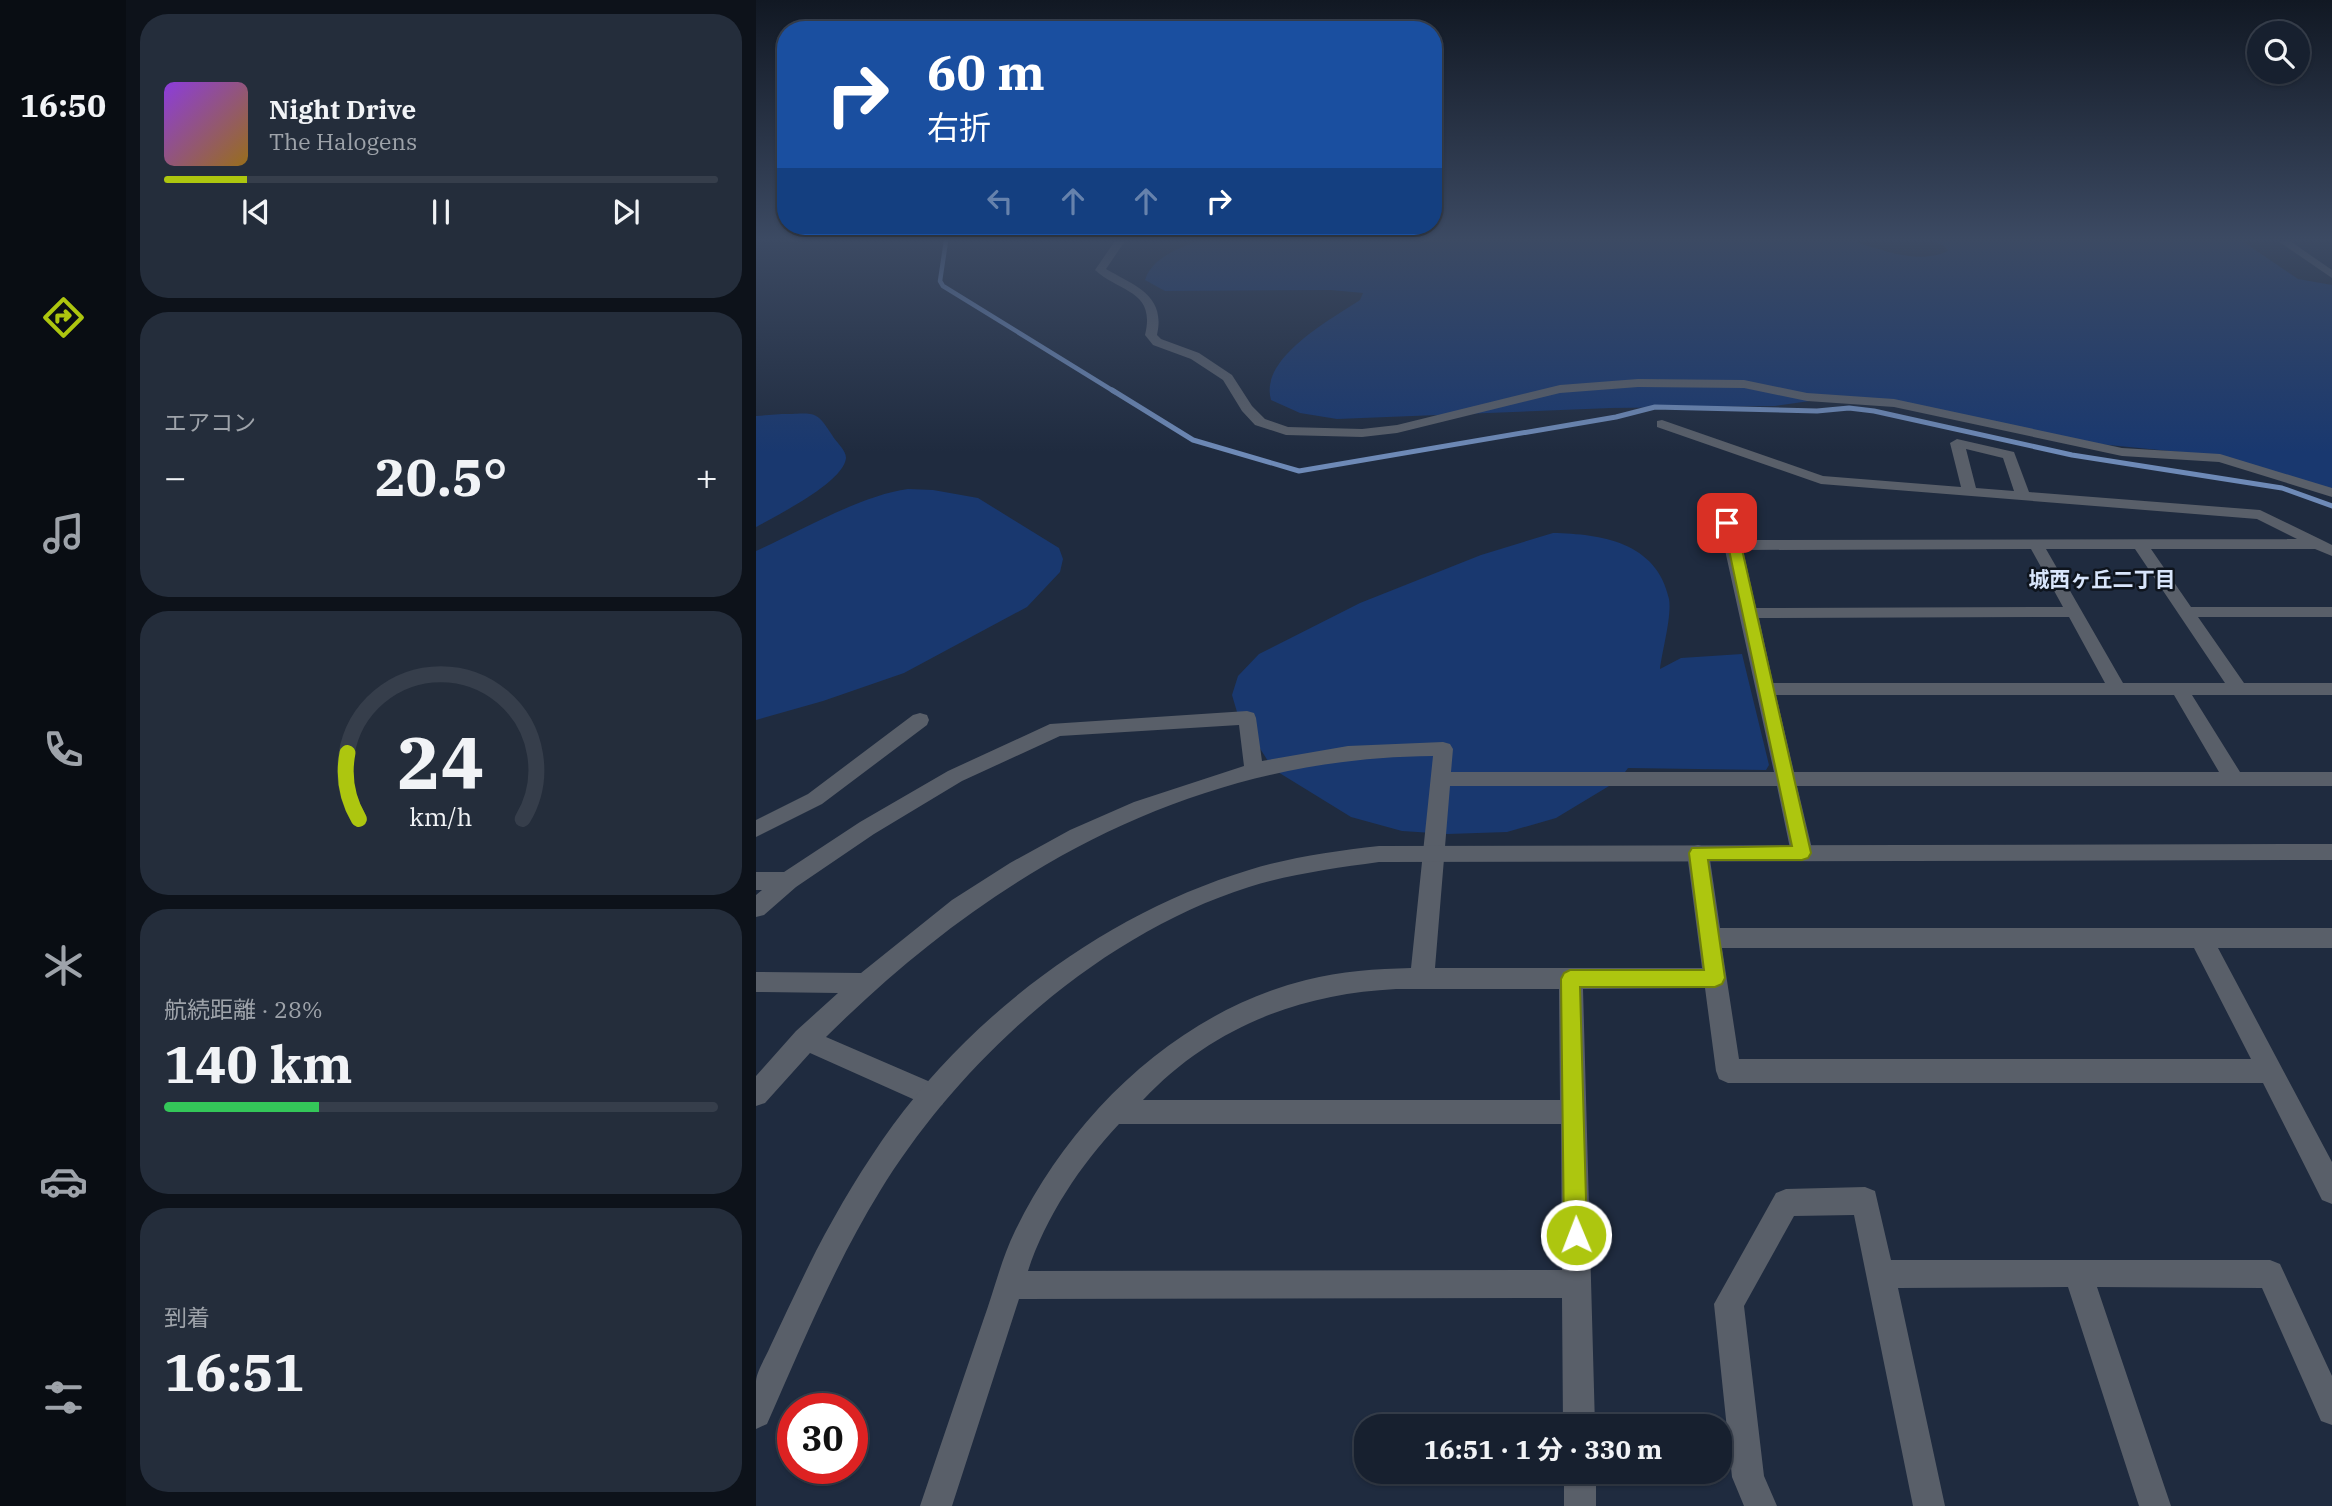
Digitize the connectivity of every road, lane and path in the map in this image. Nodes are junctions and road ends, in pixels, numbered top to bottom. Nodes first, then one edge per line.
1 (1153, 311) edge
2 (1662, 424) dead end
3 (1970, 492) junction
4 (2332, 493) edge
5 (2023, 497) junction
6 (1727, 523) dead end
7 (1734, 545) junction
8 (2036, 545) junction
9 (2140, 545) junction
10 (2325, 548) edge
11 (2074, 612) junction
12 (2186, 612) junction
13 (2332, 612) edge
14 (1749, 613) junction
15 (2118, 689) junction
16 (2179, 689) junction
17 (2239, 689) junction
18 (2332, 689) edge
19 (1766, 690) junction
20 (920, 720) dead end
21 (1254, 770) junction
22 (1441, 779) junction
23 (1786, 779) junction
24 (2234, 779) junction
25 (2332, 779) edge
26 (756, 829) edge
27 (2332, 852) edge
28 (1434, 853) junction
29 (1698, 853) junction
30 (1802, 853) junction
31 (756, 881) edge
32 (788, 881) junction
33 (756, 908) edge
34 (1711, 938) junction
35 (2201, 938) junction
36 (2332, 938) edge
37 (1715, 978) junction
38 (1423, 979) junction
39 (1570, 979) junction
40 (756, 982) edge
41 (863, 983) junction
42 (805, 1039) junction
43 (2270, 1072) junction
44 (756, 1094) edge
45 (933, 1096) junction
46 (1112, 1112) junction
47 (1573, 1112) junction
48 (2332, 1190) edge
49 (2078, 1273) junction
50 (1882, 1274) junction
51 (1010, 1284) junction
52 (1577, 1284) junction
53 (2332, 1410) edge
54 (756, 1413) edge
55 (1579, 1414) edge
56 (1580, 1484) edge
57 (936, 1506) edge
58 (1580, 1506) edge
59 (1761, 1506) edge
60 (1928, 1506) edge
61 (2155, 1506) edge

1 - 4 street
2 - 3 street
3 - 5 street
3 - 5 street
5 - 10 street
6 - 7 street
7 - 8 street
7 - 14 street
8 - 9 street
8 - 11 street
9 - 10 street
9 - 12 street
11 - 14 street
11 - 15 street
12 - 13 street
12 - 17 street
14 - 19 street
15 - 16 street
15 - 19 street
16 - 17 street
16 - 24 street
17 - 18 street
19 - 23 street
20 - 26 street
21 - 22 street
21 - 32 street
21 - 41 street
22 - 23 street
22 - 28 street
23 - 24 street
23 - 30 street
24 - 25 street
27 - 30 street
28 - 29 street
28 - 38 street
28 - 45 street
29 - 30 street
29 - 34 street
31 - 32 street
32 - 33 street
34 - 35 street
34 - 37 street
35 - 36 street
35 - 43 street
37 - 39 street
37 - 43 street
38 - 39 street
38 - 46 street
39 - 47 street
40 - 41 street
41 - 42 street
42 - 44 street
42 - 45 street
43 - 48 street
45 - 54 street
46 - 47 street
46 - 51 street
47 - 52 street
49 - 50 street
49 - 53 street
49 - 61 street
50 - 59 street
50 - 60 street
51 - 52 street
51 - 57 street
52 - 55 street
56 - 58 street

